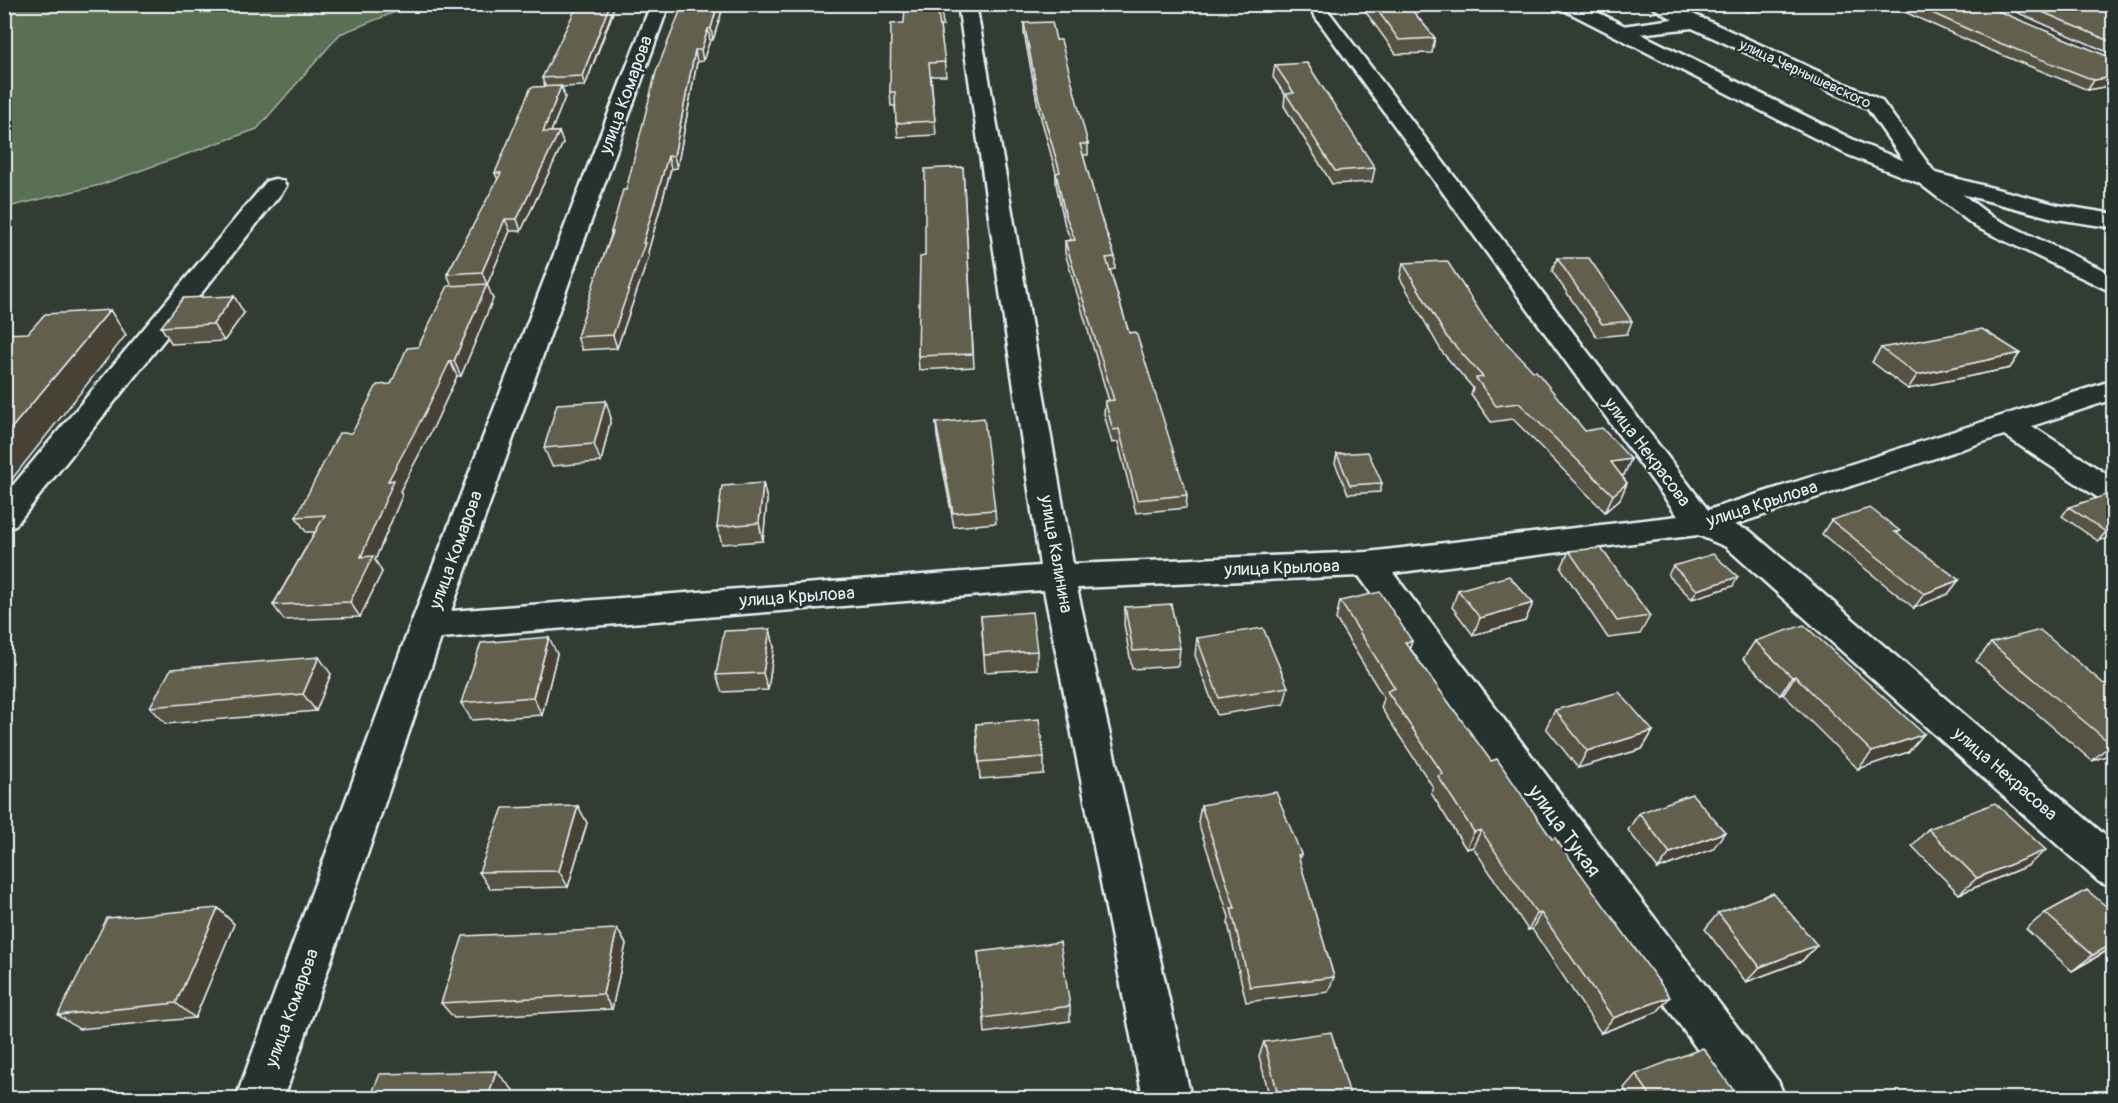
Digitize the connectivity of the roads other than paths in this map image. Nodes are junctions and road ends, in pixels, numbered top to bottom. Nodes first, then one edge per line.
1 (660, 4) edge
2 (967, 4) edge
3 (1314, 4) edge
4 (1566, 4) edge
5 (1655, 4) edge
6 (1693, 22) junction
7 (1621, 32) junction
8 (1927, 178) junction
9 (275, 186) dead end
10 (2114, 221) edge
11 (2114, 285) edge
12 (2114, 389) edge
13 (2007, 423) junction
14 (2114, 494) edge
15 (4, 518) edge
16 (1701, 524) junction
17 (1368, 564) junction
18 (1058, 577) junction
19 (428, 626) junction
20 (2114, 870) edge
21 (260, 1098) edge
22 (1167, 1098) edge
23 (1761, 1098) edge

1 - 19 street, улица Комарова
2 - 18 street, улица Калинина
3 - 16 street, улица Некрасова
4 - 7 street
5 - 6 street, улица Чернышевского
6 - 7 street
6 - 8 street, улица Чернышевского
7 - 8 street
8 - 10 street
8 - 11 street, улица Чернышевского
9 - 15 street
12 - 13 street, улица Крылова
13 - 14 street
13 - 16 street, улица Крылова
16 - 17 street, улица Крылова
16 - 20 street, улица Некрасова
17 - 18 street, улица Крылова
17 - 23 street, улица Тукая
18 - 19 street, улица Крылова
18 - 22 street, улица Калинина
19 - 21 street, улица Комарова

